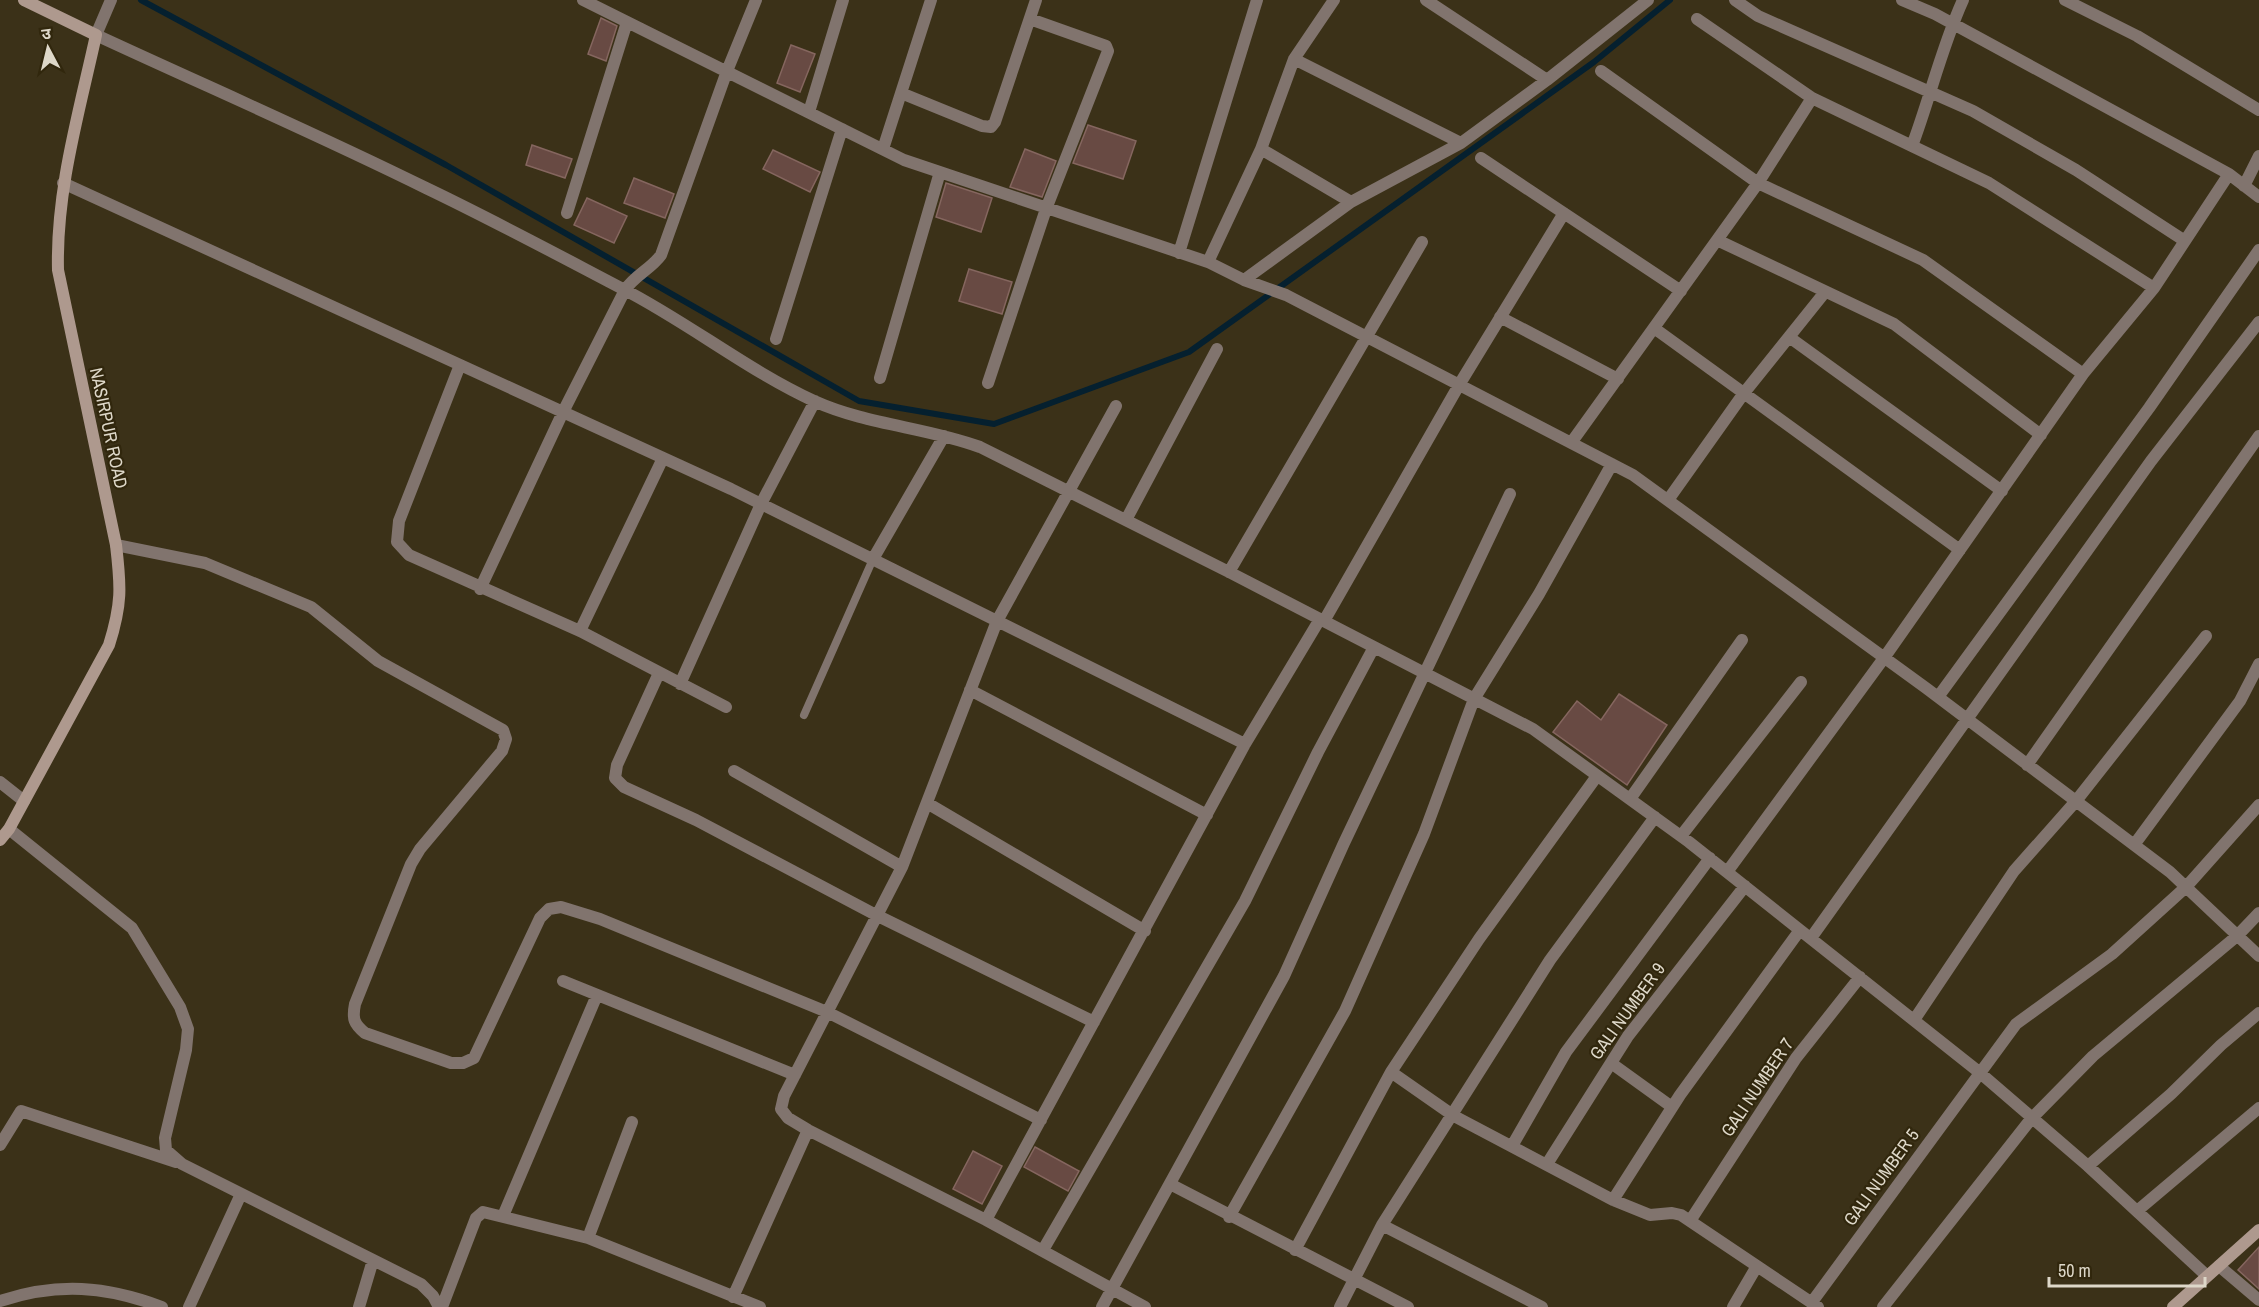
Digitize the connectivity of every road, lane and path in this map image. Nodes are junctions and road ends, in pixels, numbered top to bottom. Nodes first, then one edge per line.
1 (24, 0) edge
2 (111, 0) edge
3 (583, 0) edge
4 (756, 0) edge
5 (843, 0) edge
6 (931, 0) edge
7 (1036, 0) edge
8 (1257, 0) edge
9 (1334, 0) edge
10 (1426, 0) edge
11 (1735, 0) edge
12 (1902, 0) edge
13 (1963, 0) edge
14 (2065, 0) edge
15 (1645, 1) edge
16 (1030, 19) junction
17 (1697, 19) dead end
18 (627, 22) junction
19 (1952, 23) junction
20 (96, 35) junction
21 (1294, 59) junction
22 (727, 71) junction
23 (1601, 71) dead end
24 (1547, 80) junction
25 (901, 93) junction
26 (1932, 93) junction
27 (1812, 98) junction
28 (2259, 110) edge
29 (809, 112) junction
30 (842, 129) junction
31 (1461, 143) junction
32 (1912, 146) junction
33 (883, 149) junction
34 (1261, 149) junction
35 (2259, 156) edge
36 (1481, 158) dead end
37 (940, 172) junction
38 (2229, 174) junction
39 (63, 183) junction
40 (1758, 183) junction
41 (2244, 186) junction
42 (2259, 197) edge
43 (1351, 202) junction
44 (1046, 209) junction
45 (567, 213) dead end
46 (1564, 213) junction
47 (1717, 240) junction
48 (2185, 241) junction
49 (1422, 242) dead end
50 (2259, 250) edge
51 (1179, 253) junction
52 (1208, 262) junction
53 (1244, 280) junction
54 (2154, 288) junction
55 (625, 290) junction
56 (1681, 291) junction
57 (1825, 292) junction
58 (1500, 317) junction
59 (2259, 322) edge
60 (1654, 328) junction
61 (1364, 337) junction
62 (1789, 337) junction
63 (776, 339) dead end
64 (1217, 349) dead end
65 (460, 365) junction
66 (2083, 374) junction
67 (880, 378) dead end
68 (1618, 379) junction
69 (988, 383) dead end
70 (1459, 385) junction
71 (1744, 393) junction
72 (814, 401) junction
73 (1116, 406) dead end
74 (563, 412) junction
75 (2042, 435) junction
76 (944, 436) junction
77 (2259, 436) edge
78 (1571, 443) junction
79 (663, 458) junction
80 (1612, 464) junction
81 (2002, 491) junction
82 (1070, 492) junction
83 (1510, 494) dead end
84 (1668, 500) junction
85 (761, 504) junction
86 (1125, 520) junction
87 (116, 545) junction
88 (1960, 550) junction
89 (873, 559) junction
90 (1229, 572) junction
91 (480, 589) junction
92 (997, 621) junction
93 (1324, 621) junction
94 (580, 631) junction
95 (2206, 636) dead end
96 (1742, 640) dead end
97 (1374, 647) junction
98 (1884, 658) junction
99 (2259, 664) edge
100 (659, 673) junction
101 (1424, 673) junction
102 (1801, 682) dead end
103 (680, 684) junction
104 (970, 690) junction
105 (1938, 697) junction
106 (1474, 699) junction
107 (726, 707) dead end
108 (804, 715) dead end
109 (1968, 721) junction
110 (1245, 744) junction
111 (2028, 765) junction
112 (734, 771) dead end
113 (1597, 776) junction
114 (0, 782) edge
115 (1630, 799) junction
116 (24, 801) junction
117 (2076, 801) junction
118 (927, 803) junction
119 (2259, 805) edge
120 (1207, 815) junction
121 (1655, 817) junction
122 (9, 829) junction
123 (1681, 836) junction
124 (0, 840) edge
125 (2134, 845) junction
126 (1710, 858) junction
127 (902, 867) junction
128 (1727, 872) junction
129 (1745, 886) junction
130 (2186, 887) junction
131 (2259, 913) edge
132 (876, 915) junction
133 (1800, 930) junction
134 (1145, 931) junction
135 (2237, 936) junction
136 (1811, 938) junction
137 (2259, 956) edge
138 (1860, 977) junction
139 (563, 981) dead end
140 (597, 995) junction
141 (826, 1012) junction
142 (2259, 1013) edge
143 (1914, 1020) junction
144 (1094, 1022) junction
145 (1611, 1063) junction
146 (1391, 1072) junction
147 (1979, 1072) junction
148 (795, 1075) junction
149 (1672, 1107) junction
150 (2259, 1108) edge
151 (1450, 1114) junction
152 (2031, 1119) junction
153 (1041, 1120) junction
154 (632, 1122) dead end
155 (808, 1130) junction
156 (0, 1145) edge
157 (1512, 1146) junction
158 (182, 1164) junction
159 (1547, 1164) junction
160 (2088, 1166) junction
161 (1170, 1184) junction
162 (241, 1194) junction
163 (1613, 1200) junction
164 (2137, 1211) junction
165 (504, 1216) junction
166 (1229, 1217) junction
167 (986, 1220) junction
168 (1690, 1221) junction
169 (1382, 1224) junction
170 (2259, 1230) edge
171 (588, 1238) junction
172 (1295, 1250) junction
173 (1043, 1251) junction
174 (373, 1260) junction
175 (1757, 1266) junction
176 (2219, 1266) junction
177 (2207, 1276) junction
178 (1356, 1280) junction
179 (1112, 1290) junction
180 (733, 1297) junction
181 (2259, 1300) edge
182 (0, 1301) edge
183 (1815, 1305) edge
184 (162, 1307) edge
185 (189, 1307) edge
186 (359, 1307) edge
187 (441, 1307) edge
188 (760, 1307) edge
189 (1102, 1307) edge
190 (1145, 1307) edge
191 (1340, 1307) edge
192 (1408, 1307) edge
193 (1542, 1307) edge
194 (1734, 1307) edge
195 (1882, 1307) edge
196 (2173, 1307) edge

1 - 20 street
2 - 20 street, NASIRPUR ROAD
3 - 18 street
4 - 22 street
5 - 29 street
6 - 25 street
7 - 16 street
8 - 51 street
9 - 21 street
10 - 24 street
11 - 26 street
12 - 19 street
13 - 19 street
14 - 28 street
15 - 24 street
16 - 25 street
16 - 44 street
17 - 27 street
18 - 22 street
18 - 45 street
19 - 26 street
19 - 38 street
20 - 39 street, NASIRPUR ROAD
20 - 55 street
21 - 31 street
21 - 34 street
22 - 29 street
22 - 55 street
23 - 40 street
24 - 31 street
25 - 33 street
26 - 32 street
26 - 48 street
27 - 32 street
27 - 40 street
29 - 30 street
30 - 33 street
30 - 63 street
31 - 43 street
32 - 54 street
33 - 37 street
34 - 43 street
34 - 52 street
35 - 41 street
36 - 46 street
37 - 44 street
37 - 67 street
38 - 41 street
38 - 48 street
39 - 65 street
39 - 87 street, NASIRPUR ROAD
40 - 47 street
40 - 66 street
41 - 42 street
43 - 53 street
44 - 51 street
44 - 69 street
46 - 56 street
46 - 58 street
47 - 56 street
47 - 57 street
48 - 54 street
49 - 61 street
50 - 105 street
51 - 52 street
52 - 53 street
53 - 61 street
54 - 66 street
55 - 72 street
55 - 74 street
56 - 60 street
57 - 62 street
57 - 75 street
58 - 68 street
58 - 70 street
59 - 109 street
60 - 68 street
60 - 71 street
61 - 70 street
61 - 90 street
62 - 71 street
62 - 81 street
64 - 86 street
65 - 74 street
65 - 91 street
66 - 75 street
68 - 78 street
70 - 78 street
70 - 93 street
71 - 84 street
71 - 88 street
72 - 76 street
72 - 85 street
73 - 82 street
74 - 79 street
74 - 91 street
75 - 81 street
76 - 82 street
76 - 89 street
77 - 111 street
78 - 80 street
79 - 85 street
79 - 94 street
80 - 84 street
80 - 106 street
81 - 88 street
82 - 86 street
82 - 92 street
83 - 101 street
84 - 98 street
85 - 89 street
85 - 103 street
86 - 90 street
87 - 116 street, NASIRPUR ROAD
87 - 141 street
88 - 98 street
89 - 92 street
89 - 108 lane
90 - 93 street
91 - 94 street
92 - 104 street
92 - 110 street
93 - 97 street
93 - 110 street
94 - 100 street
95 - 117 street
96 - 115 street
97 - 101 street
97 - 173 street
98 - 105 street
98 - 128 street
99 - 125 street
100 - 103 street
100 - 132 street
101 - 106 street
101 - 161 street
102 - 123 street
103 - 107 street
104 - 118 street
104 - 120 street
105 - 109 street
106 - 113 street
106 - 166 street
109 - 111 street
109 - 136 street
110 - 120 street
111 - 117 street
112 - 127 street
113 - 115 street
113 - 146 street
114 - 116 street
115 - 121 street
116 - 122 street, NASIRPUR ROAD
117 - 125 street
117 - 143 street
118 - 127 street
118 - 134 street
119 - 130 street, GALI NUMBER 5
120 - 134 street
121 - 123 street
121 - 151 street
122 - 124 street, NASIRPUR ROAD
122 - 158 street
123 - 126 street
125 - 130 street
126 - 128 street
126 - 157 street
127 - 132 street
128 - 129 street
129 - 133 street
129 - 145 street, GALI NUMBER 9
130 - 135 street
130 - 147 street, GALI NUMBER 5
131 - 135 street
132 - 141 street
132 - 144 street
133 - 136 street
133 - 149 street
134 - 144 street
135 - 137 street
135 - 152 street
136 - 138 street
138 - 143 street
138 - 168 street, GALI NUMBER 7
139 - 140 street
140 - 148 street
140 - 165 street
141 - 148 street
141 - 153 street
142 - 160 street
143 - 147 street
144 - 153 street
145 - 149 street
145 - 159 street, GALI NUMBER 9
146 - 151 street
146 - 172 street
147 - 152 street
147 - 183 street, GALI NUMBER 5
148 - 155 street
149 - 163 street
150 - 164 street
151 - 157 street
151 - 169 street
152 - 160 street
152 - 195 street
153 - 167 street
154 - 171 street
155 - 167 street
155 - 180 street
156 - 158 street
157 - 159 street
158 - 162 street
159 - 163 street
160 - 164 street
161 - 166 street
161 - 179 street
162 - 174 street
162 - 185 street
163 - 168 street
164 - 177 street
165 - 171 street
165 - 187 street
166 - 172 street
167 - 173 street
168 - 175 street
169 - 178 street
169 - 193 street
170 - 176 street
171 - 180 street
172 - 178 street
173 - 179 street
174 - 186 street
174 - 187 street
175 - 183 street
175 - 194 street
176 - 177 street
176 - 181 street
177 - 196 street
178 - 191 street
178 - 192 street
179 - 189 street
179 - 190 street
180 - 188 street
182 - 184 street

